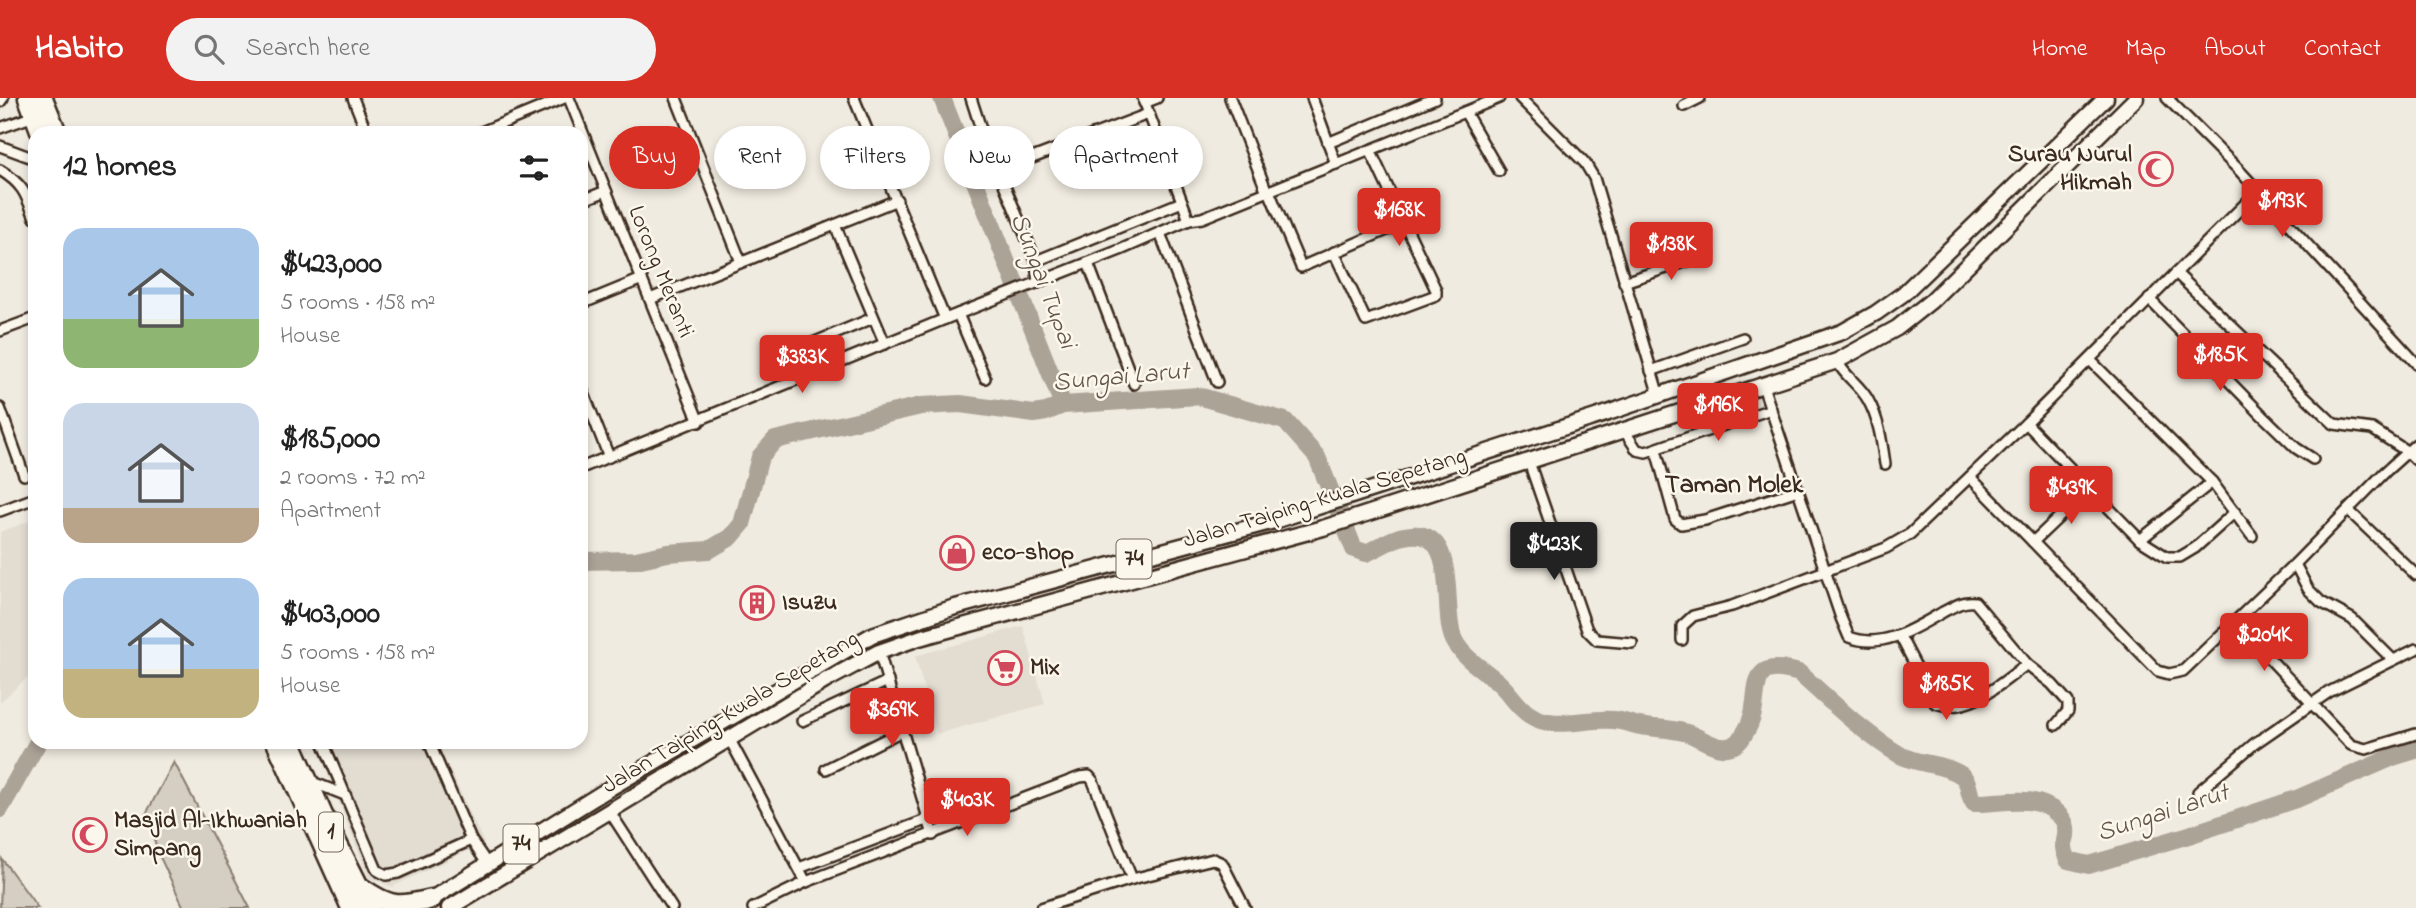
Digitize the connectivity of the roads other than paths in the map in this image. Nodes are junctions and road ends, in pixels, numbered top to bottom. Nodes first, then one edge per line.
1 (27, 98) edge
2 (354, 98) edge
3 (567, 98) edge
4 (676, 98) edge
5 (854, 98) edge
6 (971, 98) edge
7 (1157, 98) edge
8 (1230, 98) edge
9 (1312, 98) edge
10 (1435, 98) edge
11 (1499, 98) edge
12 (1520, 98) edge
13 (1700, 98) edge
14 (2106, 98) edge
15 (2136, 98) edge
16 (2167, 98) edge
17 (1143, 100) edge
18 (1684, 106) dead end
19 (1465, 112) junction
20 (1149, 114) junction
21 (42, 115) edge
22 (365, 126) edge
23 (497, 126) edge
24 (579, 126) edge
25 (980, 126) edge
26 (0, 128) edge
27 (1328, 143) junction
28 (0, 146) edge
29 (588, 148) edge
30 (1370, 150) junction
31 (28, 156) edge
32 (1035, 157) edge
33 (1336, 164) junction
34 (0, 170) edge
35 (1499, 171) dead end
36 (1005, 189) edge
37 (606, 191) junction
38 (1268, 191) junction
39 (2258, 191) junction
40 (28, 198) edge
41 (588, 198) edge
42 (897, 200) junction
43 (1182, 202) junction
44 (1189, 220) junction
45 (1403, 223) junction
46 (835, 225) junction
47 (1160, 233) junction
48 (1334, 252) junction
49 (1709, 254) dead end
50 (1035, 261) junction
51 (741, 262) junction
52 (1088, 263) junction
53 (2176, 273) junction
54 (642, 279) junction
55 (1624, 282) junction
56 (1038, 283) junction
57 (650, 299) junction
58 (2150, 299) junction
59 (588, 301) edge
60 (958, 314) junction
61 (873, 318) junction
62 (945, 319) junction
63 (28, 321) edge
64 (0, 331) edge
65 (1743, 338) dead end
66 (885, 344) junction
67 (789, 353) dead end
68 (2090, 360) junction
69 (1837, 361) junction
70 (2416, 363) edge
71 (1651, 371) junction
72 (985, 378) dead end
73 (1217, 383) dead end
74 (1134, 384) dead end
75 (1763, 386) junction
76 (1659, 396) junction
77 (588, 403) edge
78 (1771, 409) junction
79 (1, 412) edge
80 (699, 422) junction
81 (2026, 423) junction
82 (1624, 430) junction
83 (2416, 444) edge
84 (1656, 450) junction
85 (2408, 452) junction
86 (610, 457) junction
87 (2313, 459) dead end
88 (2416, 460) edge
89 (1529, 461) junction
90 (1885, 464) dead end
91 (588, 465) edge
92 (24, 475) dead end
93 (1970, 477) junction
94 (2211, 482) junction
95 (2087, 488) junction
96 (1798, 490) junction
97 (28, 501) edge
98 (2348, 510) junction
99 (0, 511) edge
100 (2235, 512) junction
101 (2252, 536) dead end
102 (2140, 540) junction
103 (2033, 542) junction
104 (2295, 564) junction
105 (1824, 570) junction
106 (2416, 575) edge
107 (2235, 622) junction
108 (1900, 636) junction
109 (1682, 640) dead end
110 (1632, 643) dead end
111 (2416, 649) edge
112 (879, 652) junction
113 (2393, 660) junction
114 (2027, 664) junction
115 (888, 681) junction
116 (2314, 703) junction
117 (802, 721) dead end
118 (2056, 725) dead end
119 (902, 731) junction
120 (2416, 734) edge
121 (730, 740) junction
122 (280, 749) edge
123 (294, 749) edge
124 (326, 749) edge
125 (432, 749) edge
126 (826, 769) dead end
127 (307, 779) junction
128 (2198, 792) dead end
129 (345, 795) junction
130 (610, 811) junction
131 (929, 819) junction
132 (933, 835) junction
133 (471, 840) junction
134 (488, 864) junction
135 (799, 868) junction
136 (1132, 879) junction
137 (806, 882) junction
138 (349, 886) junction
139 (424, 904) edge
140 (342, 908) edge
141 (351, 908) edge
142 (370, 908) edge
143 (449, 908) edge
144 (672, 908) edge
145 (753, 908) edge
146 (1041, 908) edge
147 (1245, 908) edge

1 - 21 highway
2 - 22 street
3 - 23 street
3 - 24 street, Lorong Meranti
4 - 51 street
5 - 42 street
6 - 25 street
7 - 17 street
8 - 38 street
9 - 27 street
10 - 27 street
11 - 19 street
12 - 55 street
13 - 18 street
14 - 76 main road, Jalan Taiping-Kuala Sepetang / 74
15 - 69 main road, Jalan Taiping-Kuala Sepetang / 74
16 - 39 street
17 - 20 street
19 - 30 street
19 - 35 street
20 - 32 street
20 - 43 street
21 - 26 street
27 - 33 street
28 - 31 street
29 - 37 street, Lorong Meranti
30 - 33 street
30 - 45 street
33 - 38 street
34 - 40 street
36 - 50 street
37 - 41 street
37 - 54 street, Lorong Meranti
38 - 44 street
38 - 48 street
39 - 53 street
39 - 70 street
42 - 46 street
42 - 62 street
43 - 44 street
43 - 50 street
44 - 47 street
45 - 48 street
45 - 48 street
46 - 51 street
46 - 61 street
47 - 52 street
47 - 73 street
49 - 55 street
50 - 56 street
51 - 57 street
52 - 56 street
52 - 74 street
53 - 58 street
53 - 85 street
54 - 57 street, Lorong Meranti
54 - 59 street
55 - 71 street
56 - 60 street
57 - 80 street, Lorong Meranti
58 - 68 street
58 - 87 street
60 - 62 street
60 - 72 street
61 - 66 street
61 - 67 street
62 - 66 street
63 - 64 street
65 - 71 street
66 - 80 street
68 - 81 street
68 - 94 street
69 - 75 main road, Jalan Taiping-Kuala Sepetang / 74
69 - 90 street
71 - 76 street
75 - 78 street
75 - 82 main road, Jalan Taiping-Kuala Sepetang / 74
76 - 134 main road, Jalan Taiping-Kuala Sepetang / 74
77 - 86 street
78 - 84 street
78 - 96 street
79 - 92 street
80 - 86 street
81 - 93 street
81 - 95 street
82 - 84 street
82 - 89 main road, Jalan Taiping-Kuala Sepetang / 74
83 - 85 street
84 - 96 street
85 - 88 street
85 - 98 street
86 - 91 street
89 - 110 street
89 - 112 main road, Jalan Taiping-Kuala Sepetang / 74
93 - 103 street
93 - 105 street
94 - 100 street
94 - 102 street
95 - 102 street
95 - 103 street
96 - 105 street
97 - 99 street
98 - 104 street
98 - 106 street
100 - 101 street
100 - 102 street
103 - 107 street
104 - 107 street
104 - 113 street
105 - 108 street
105 - 109 street
107 - 116 street
108 - 114 street
108 - 114 street
111 - 113 street
112 - 115 street
112 - 121 main road, Jalan Taiping-Kuala Sepetang / 74
113 - 116 street
114 - 118 street
115 - 117 street
115 - 119 street
116 - 120 street
116 - 128 street
119 - 126 street
119 - 131 street
121 - 130 main road, Jalan Taiping-Kuala Sepetang / 74
121 - 135 street
122 - 138 highway, 1
123 - 127 highway, 1
124 - 129 street
125 - 133 street
127 - 129 street
127 - 138 highway, 1
129 - 133 street
130 - 143 main road, Jalan Taiping-Kuala Sepetang / 74
130 - 144 street
131 - 132 street
131 - 135 street
132 - 136 street
132 - 137 street
133 - 134 street
134 - 139 main road, Jalan Taiping-Kuala Sepetang / 74
135 - 137 street
136 - 146 street
136 - 147 street
137 - 145 street
138 - 139 highway
138 - 140 highway
138 - 141 highway, 1
138 - 142 highway, 1

